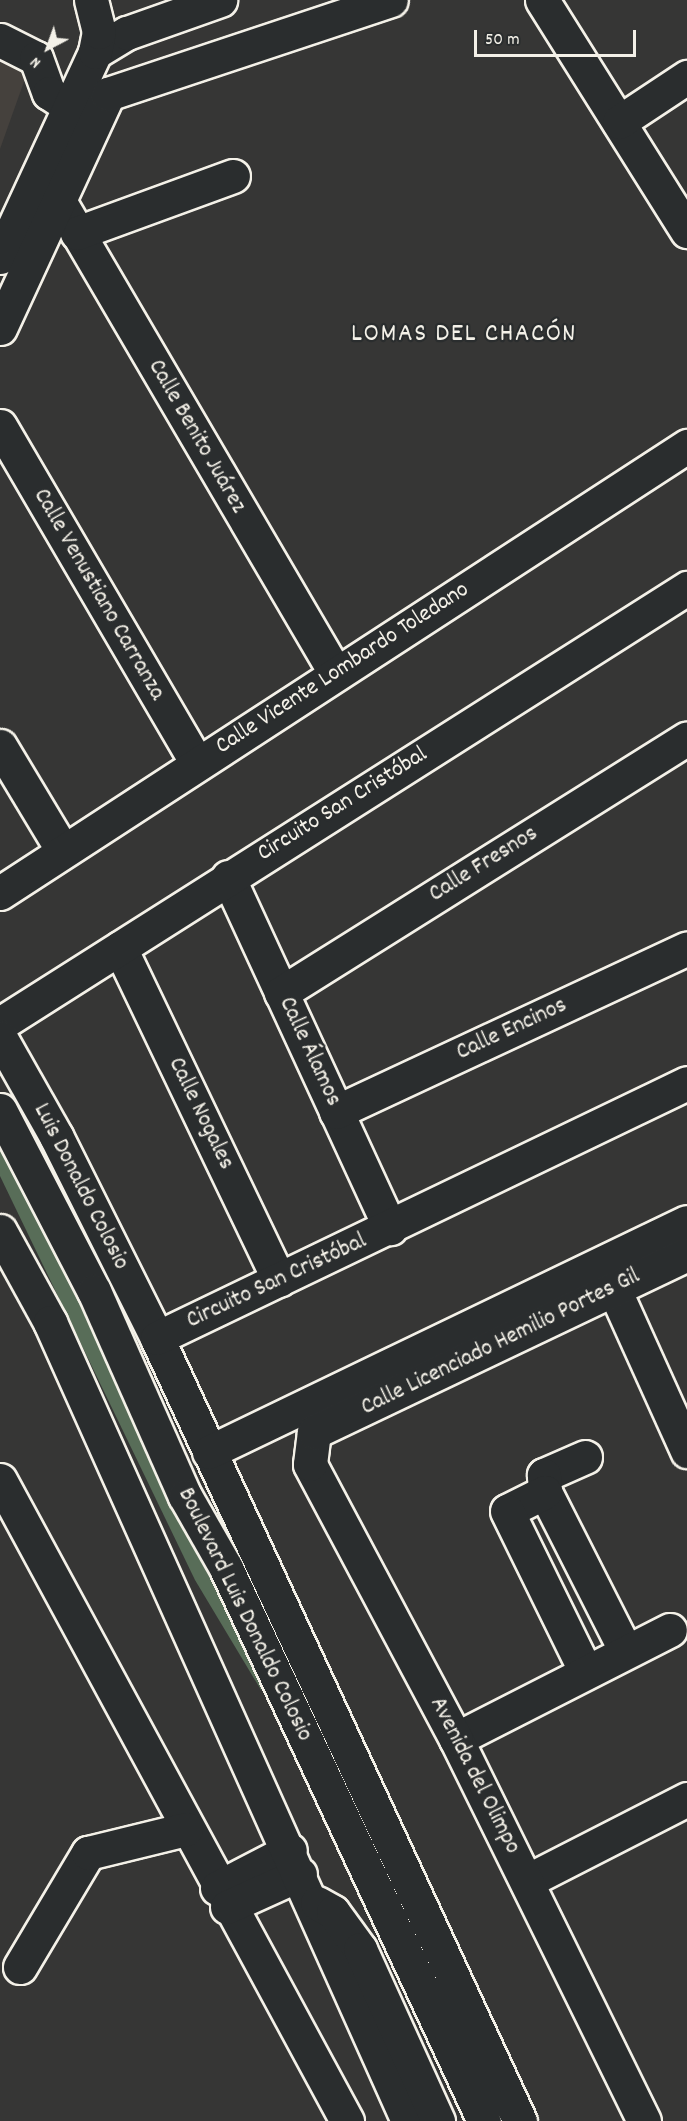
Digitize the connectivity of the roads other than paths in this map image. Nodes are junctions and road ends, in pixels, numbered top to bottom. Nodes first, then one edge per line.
1 (91, 0) edge
2 (220, 0) edge
3 (391, 0) edge
4 (542, 0) edge
5 (0, 40) edge
6 (95, 52) junction
7 (687, 77) edge
8 (65, 114) junction
9 (619, 122) junction
10 (233, 176) dead end
11 (58, 199) junction
12 (0, 212) edge
13 (687, 231) edge
14 (77, 233) junction
15 (0, 257) edge
16 (0, 328) edge
17 (0, 426) edge
18 (687, 446) edge
19 (687, 588) edge
20 (336, 674) junction
21 (687, 738) edge
22 (0, 746) edge
23 (197, 763) junction
24 (63, 851) junction
25 (228, 877) junction
26 (0, 893) edge
27 (120, 948) junction
28 (687, 948) edge
29 (281, 993) junction
30 (0, 1024) edge
31 (0, 1037) edge
32 (687, 1083) edge
33 (0, 1110) edge
34 (336, 1112) junction
35 (687, 1222) edge
36 (390, 1228) junction
37 (0, 1231) edge
38 (687, 1254) edge
39 (279, 1280) junction
40 (614, 1289) junction
41 (157, 1338) junction
42 (314, 1432) joint
43 (687, 1451) edge
44 (209, 1452) junction
45 (585, 1457) dead end
46 (0, 1480) edge
47 (544, 1483) junction
48 (670, 1630) dead end
49 (626, 1652) junction
50 (586, 1672) junction
51 (456, 1739) junction
52 (687, 1799) edge
53 (186, 1828) junction
54 (300, 1874) junction
55 (527, 1881) junction
56 (222, 1898) junction
57 (20, 1967) dead end
58 (346, 2121) edge
59 (408, 2121) edge
60 (438, 2121) edge
61 (484, 2121) edge
62 (520, 2121) edge
63 (644, 2121) edge

1 - 6 street
2 - 6 street
3 - 11 street
4 - 9 street
5 - 8 street
6 - 8 street
7 - 9 street
8 - 12 street
8 - 15 street
9 - 13 street
10 - 14 street
11 - 14 street, Calle Benito Juárez
11 - 16 street
14 - 20 street, Calle Benito Juárez
17 - 23 street, Calle Venustiano Carranza
18 - 20 street, Calle Vicente Lombardo Toledano
19 - 25 street, Circuito San Cristóbal
20 - 23 street, Calle Vicente Lombardo Toledano
21 - 29 street, Calle Fresnos
22 - 24 street
23 - 24 street, Calle Vicente Lombardo Toledano
24 - 26 street, Calle Vicente Lombardo Toledano
25 - 27 street, Circuito San Cristóbal
25 - 29 street, Calle Álamos
27 - 30 street, Circuito San Cristóbal
27 - 39 street, Calle Nogales
28 - 34 street, Calle Encinos
29 - 34 street, Calle Álamos
31 - 41 street, Luis Donaldo Colosio
32 - 36 street, Circuito San Cristóbal
33 - 61 street, Boulevard Luis Donaldo Colosio
34 - 36 street, Calle Álamos
35 - 44 street
36 - 39 street, Circuito San Cristóbal
37 - 54 street
38 - 40 street, Calle Licenciado Hemilio Portes Gil
39 - 41 street, Circuito San Cristóbal
40 - 42 street, Calle Licenciado Hemilio Portes Gil
40 - 43 street
41 - 44 street, Luis Donaldo Colosio
42 - 51 street, Avenida del Olimpo
44 - 62 street, Luis Donaldo Colosio
45 - 47 street
46 - 53 street
47 - 49 street
47 - 50 street
48 - 49 street
49 - 50 street
50 - 51 street
51 - 55 street, Avenida del Olimpo
52 - 55 street
53 - 56 street
53 - 57 street
54 - 56 street
54 - 59 street
54 - 60 street
55 - 63 street, Avenida del Olimpo
56 - 58 street

